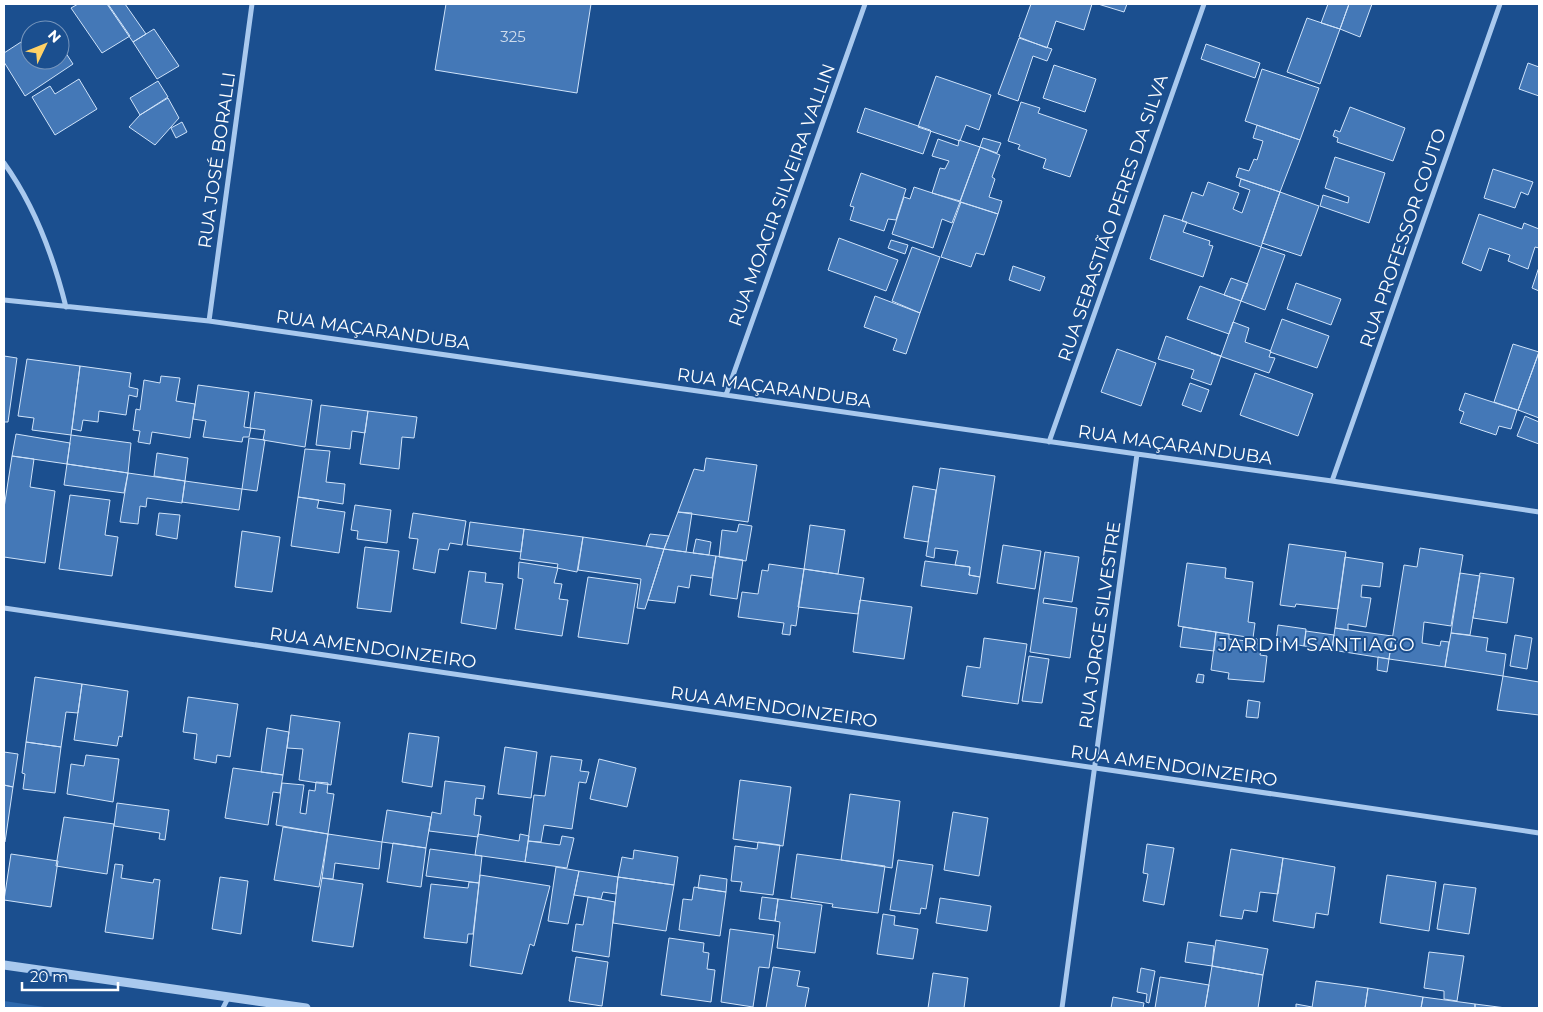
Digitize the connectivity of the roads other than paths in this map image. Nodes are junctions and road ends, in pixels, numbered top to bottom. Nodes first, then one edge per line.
1 (252, 4) edge
2 (865, 4) edge
3 (1204, 4) edge
4 (1500, 4) edge
5 (4, 162) edge
6 (4, 300) edge
7 (66, 307) junction
8 (209, 321) junction
9 (726, 395) junction
10 (1049, 442) junction
11 (1137, 454) junction
12 (1332, 480) junction
13 (1539, 512) edge
14 (4, 608) edge
15 (1094, 768) junction
16 (1539, 833) edge
17 (4, 965) edge
18 (228, 998) junction
19 (223, 1008) edge
20 (306, 1008) edge
21 (1062, 1008) edge

1 - 8 street, RUA JOSÉ BORALLI
2 - 9 street, RUA MOACIR SILVEIRA VALLIN
3 - 10 street, RUA SEBASTIÃO PERES DA SILVA
4 - 12 street, RUA PROFESSOR COUTO
5 - 7 street
6 - 7 street, RUA MAÇARANDUBA
7 - 8 street, RUA MAÇARANDUBA
8 - 9 street, RUA MAÇARANDUBA
9 - 10 street, RUA MAÇARANDUBA
10 - 11 street, RUA MAÇARANDUBA
11 - 12 street, RUA MAÇARANDUBA
11 - 15 street, RUA JORGE SILVESTRE
12 - 13 street, RUA MAÇARANDUBA
14 - 15 street, RUA AMENDOINZEIRO
15 - 16 street, RUA AMENDOINZEIRO
15 - 21 street, RUA JORGE SILVESTRE
17 - 18 street
18 - 19 street
18 - 20 street

